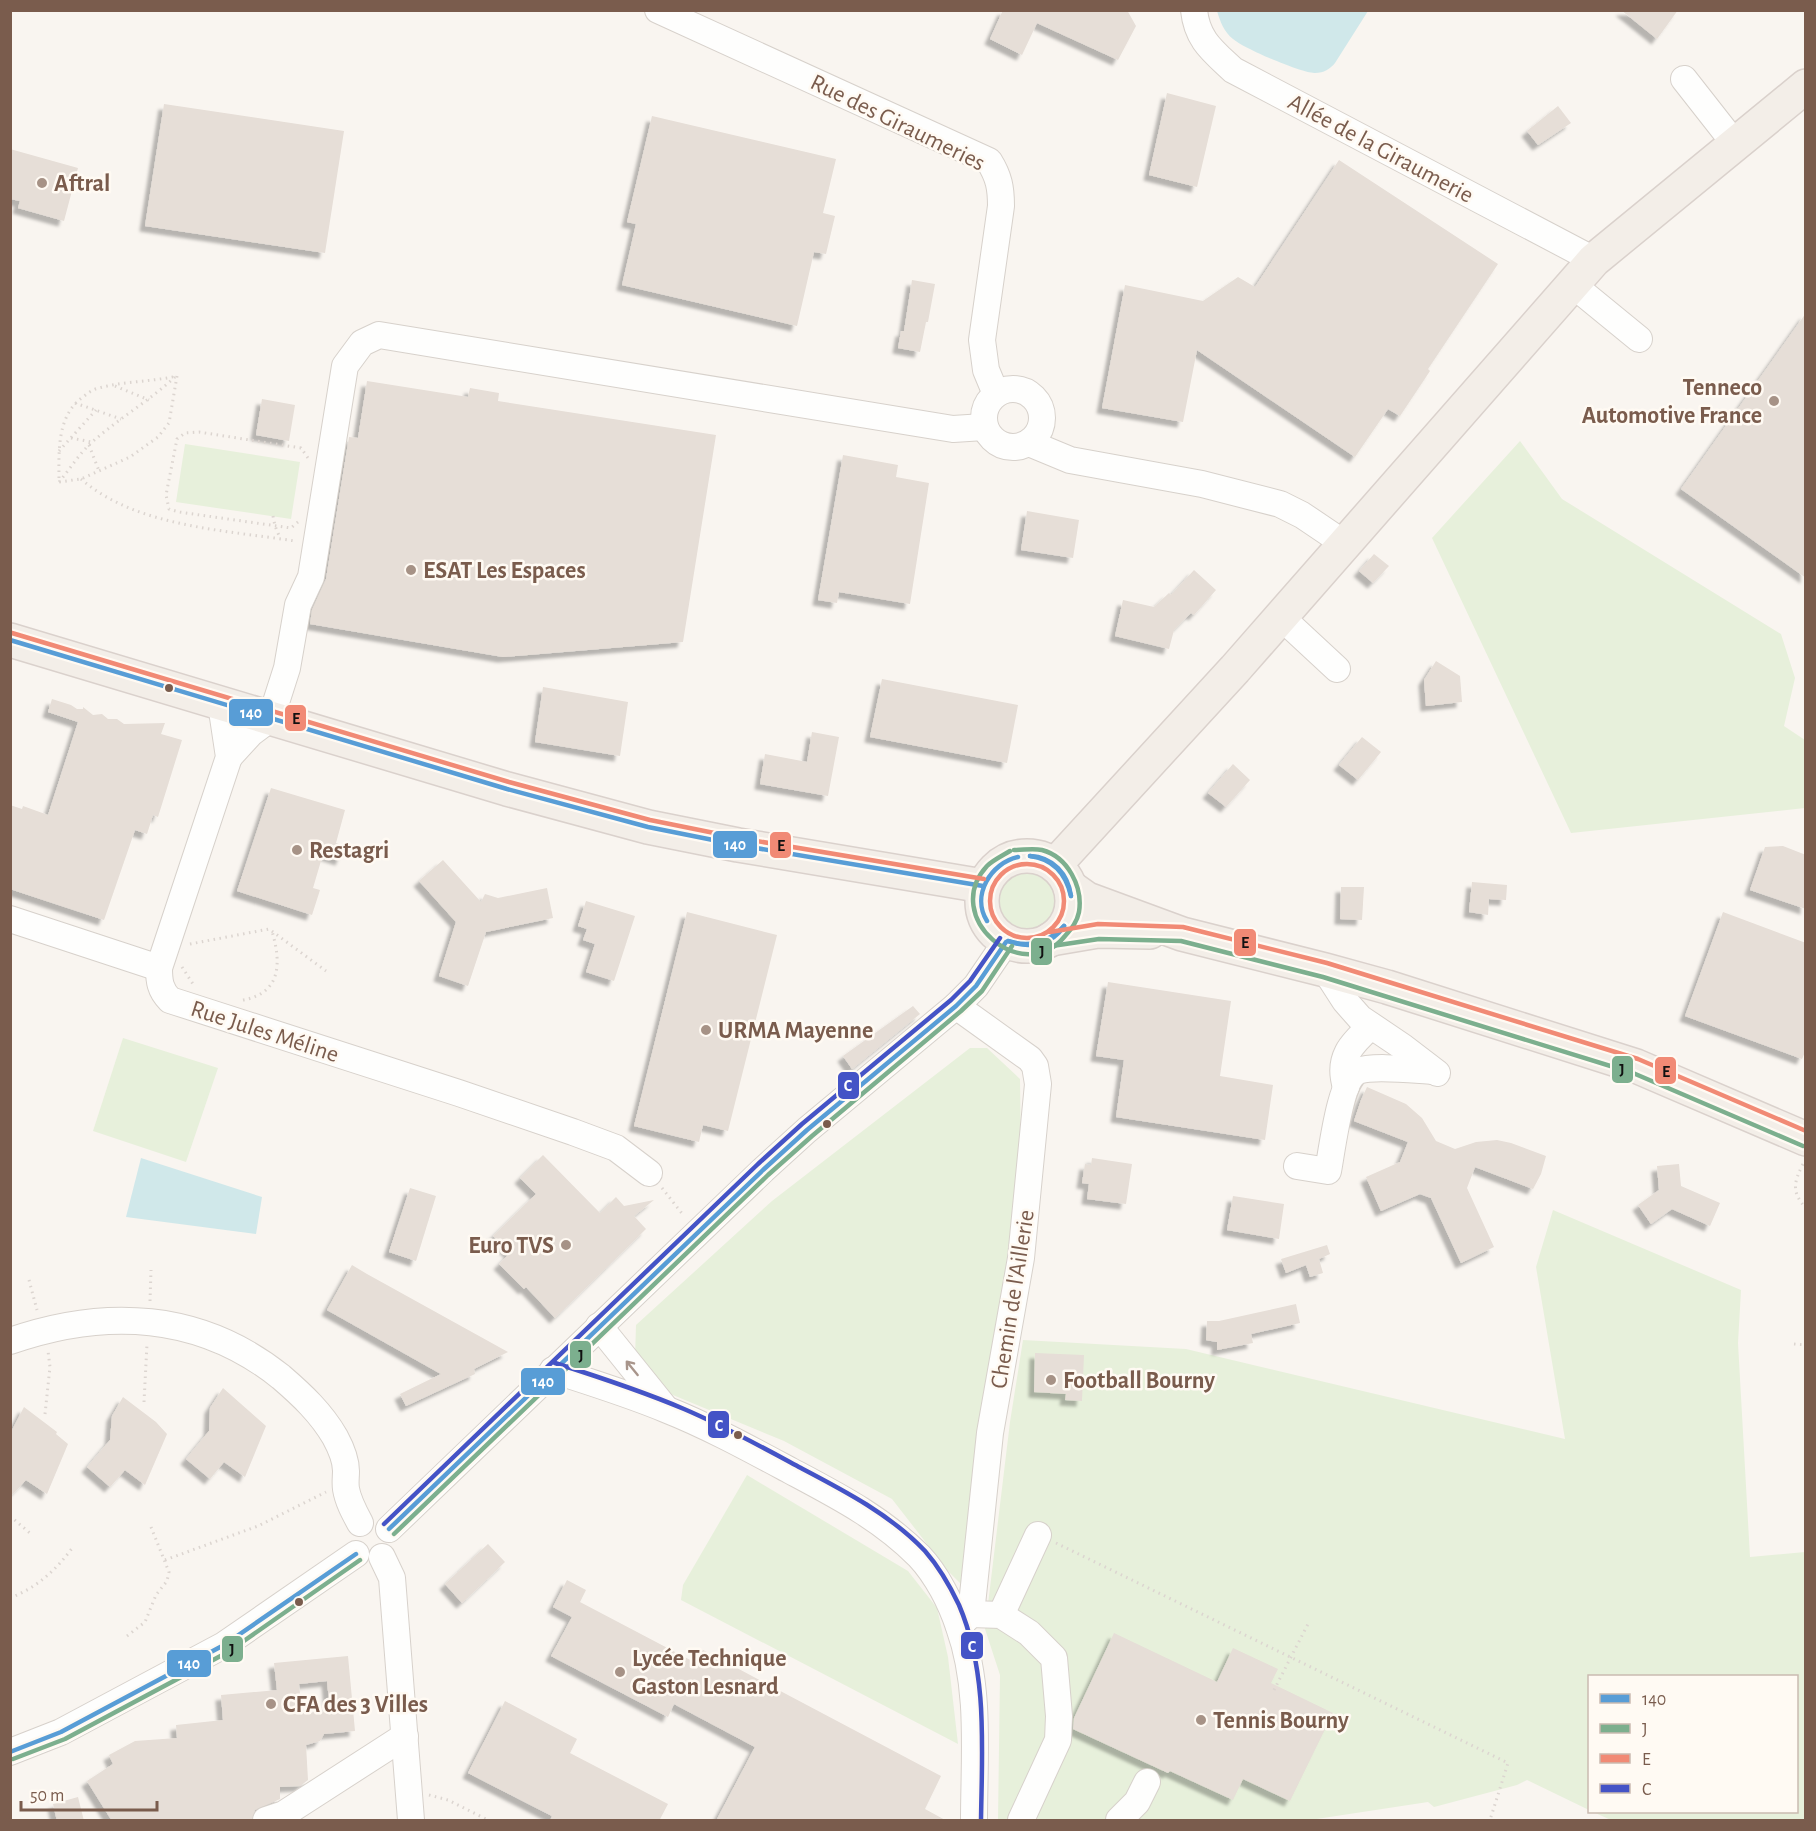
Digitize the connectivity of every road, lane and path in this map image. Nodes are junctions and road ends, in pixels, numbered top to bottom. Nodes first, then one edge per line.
1 (658, 10) edge
2 (1194, 10) edge
3 (1684, 79) dead end
4 (1806, 87) edge
5 (1735, 144) junction
6 (1594, 260) junction
7 (1573, 285) junction
8 (1639, 339) dead end
9 (177, 376) junction
10 (113, 385) junction
11 (996, 394) junction
12 (149, 400) junction
13 (75, 403) junction
14 (96, 410) junction
15 (121, 418) junction
16 (984, 427) junction
17 (71, 438) junction
18 (91, 443) junction
19 (1029, 443) junction
20 (59, 451) junction
21 (308, 460) dead end
22 (99, 471) junction
23 (81, 479) junction
24 (59, 482) junction
25 (273, 516) dead end
26 (299, 521) dead end
27 (274, 526) junction
28 (280, 538) junction
29 (315, 543) junction
30 (1345, 544) junction
31 (1281, 617) junction
32 (10, 640) edge
33 (1337, 669) dead end
34 (221, 704) junction
35 (271, 718) junction
36 (229, 757) junction
37 (1063, 876) junction
38 (983, 886) junction
39 (10, 919) edge
40 (272, 931) junction
41 (1182, 934) junction
42 (1051, 939) junction
43 (1006, 942) junction
44 (167, 954) junction
45 (1325, 970) junction
46 (326, 971) dead end
47 (195, 986) dead end
48 (235, 1001) dead end
49 (956, 1006) junction
50 (1371, 1026) junction
51 (1346, 1087) junction
52 (1806, 1139) edge
53 (1806, 1159) edge
54 (1297, 1166) dead end
55 (650, 1173) joint
56 (1806, 1208) edge
57 (696, 1231) junction
58 (599, 1326) junction
59 (10, 1341) edge
60 (1794, 1344) dead end
61 (1806, 1345) edge
62 (553, 1370) junction
63 (665, 1409) junction
64 (345, 1487) junction
65 (10, 1516) edge
66 (360, 1523) junction
67 (151, 1527) dead end
68 (388, 1529) junction
69 (31, 1534) dead end
70 (1038, 1535) joint
71 (73, 1547) dead end
72 (356, 1554) junction
73 (382, 1557) junction
74 (165, 1560) junction
75 (10, 1598) edge
76 (1001, 1615) junction
77 (965, 1620) junction
78 (1308, 1624) dead end
79 (127, 1636) dead end
80 (1290, 1658) junction
81 (1274, 1690) dead end
82 (405, 1736) junction
83 (10, 1752) edge
84 (1147, 1782) dead end
85 (410, 1808) edge
86 (266, 1821) edge
87 (488, 1821) edge
88 (974, 1821) edge
89 (1021, 1821) edge
90 (1119, 1821) edge
91 (1490, 1821) edge

1 - 11 street, Rue des Giraumeries
2 - 6 street, Allée de la Giraumerie
3 - 5 street
4 - 5 main road
5 - 6 main road
6 - 7 main road
7 - 8 street
7 - 30 main road
9 - 10 path
9 - 12 path
9 - 22 path
10 - 12 path
10 - 13 path
11 - 16 street
11 - 19 street
12 - 15 path
13 - 14 path
13 - 20 path
14 - 15 path
14 - 17 path
15 - 18 path
16 - 19 street
16 - 29 street
17 - 18 path
17 - 20 path
18 - 22 path
18 - 24 path
19 - 30 street
20 - 24 path
21 - 27 path
22 - 23 path
23 - 24 path
23 - 28 path
25 - 27 path
26 - 27 path
27 - 28 path
28 - 29 path
29 - 35 street
30 - 31 main road
31 - 33 street
31 - 37 main road
32 - 34 main road
34 - 35 main road
34 - 36 street
35 - 36 street
35 - 38 main road
36 - 44 street
37 - 38 main road
37 - 41 main road
37 - 42 main road
38 - 43 main road
39 - 44 street
40 - 44 path
40 - 46 path
40 - 48 path
41 - 42 main road
41 - 45 main road
42 - 43 main road
43 - 49 street
44 - 47 path
44 - 55 street, Rue Jules Méline
45 - 50 street
45 - 52 main road
49 - 57 street
49 - 77 street, Chemin de l'Aillerie
50 - 51 street
50 - 51 street
51 - 54 street
53 - 56 path
55 - 57 path
57 - 58 street
58 - 62 street
63 -> 58 street
59 - 64 street
60 - 61 path
62 - 63 street
62 - 68 street
63 - 77 street
64 - 66 street
64 - 74 path
65 - 69 path
66 - 68 street
66 - 72 street
67 - 74 path
68 - 73 street
70 - 76 street
70 - 80 path
71 - 75 path
72 - 73 street
72 - 83 street
73 - 82 street
74 - 79 path
76 - 77 street
76 - 89 street
77 - 88 street
78 - 80 path
80 - 81 path
80 - 91 path
82 - 85 street
82 - 86 street
84 - 90 street
85 - 87 path

